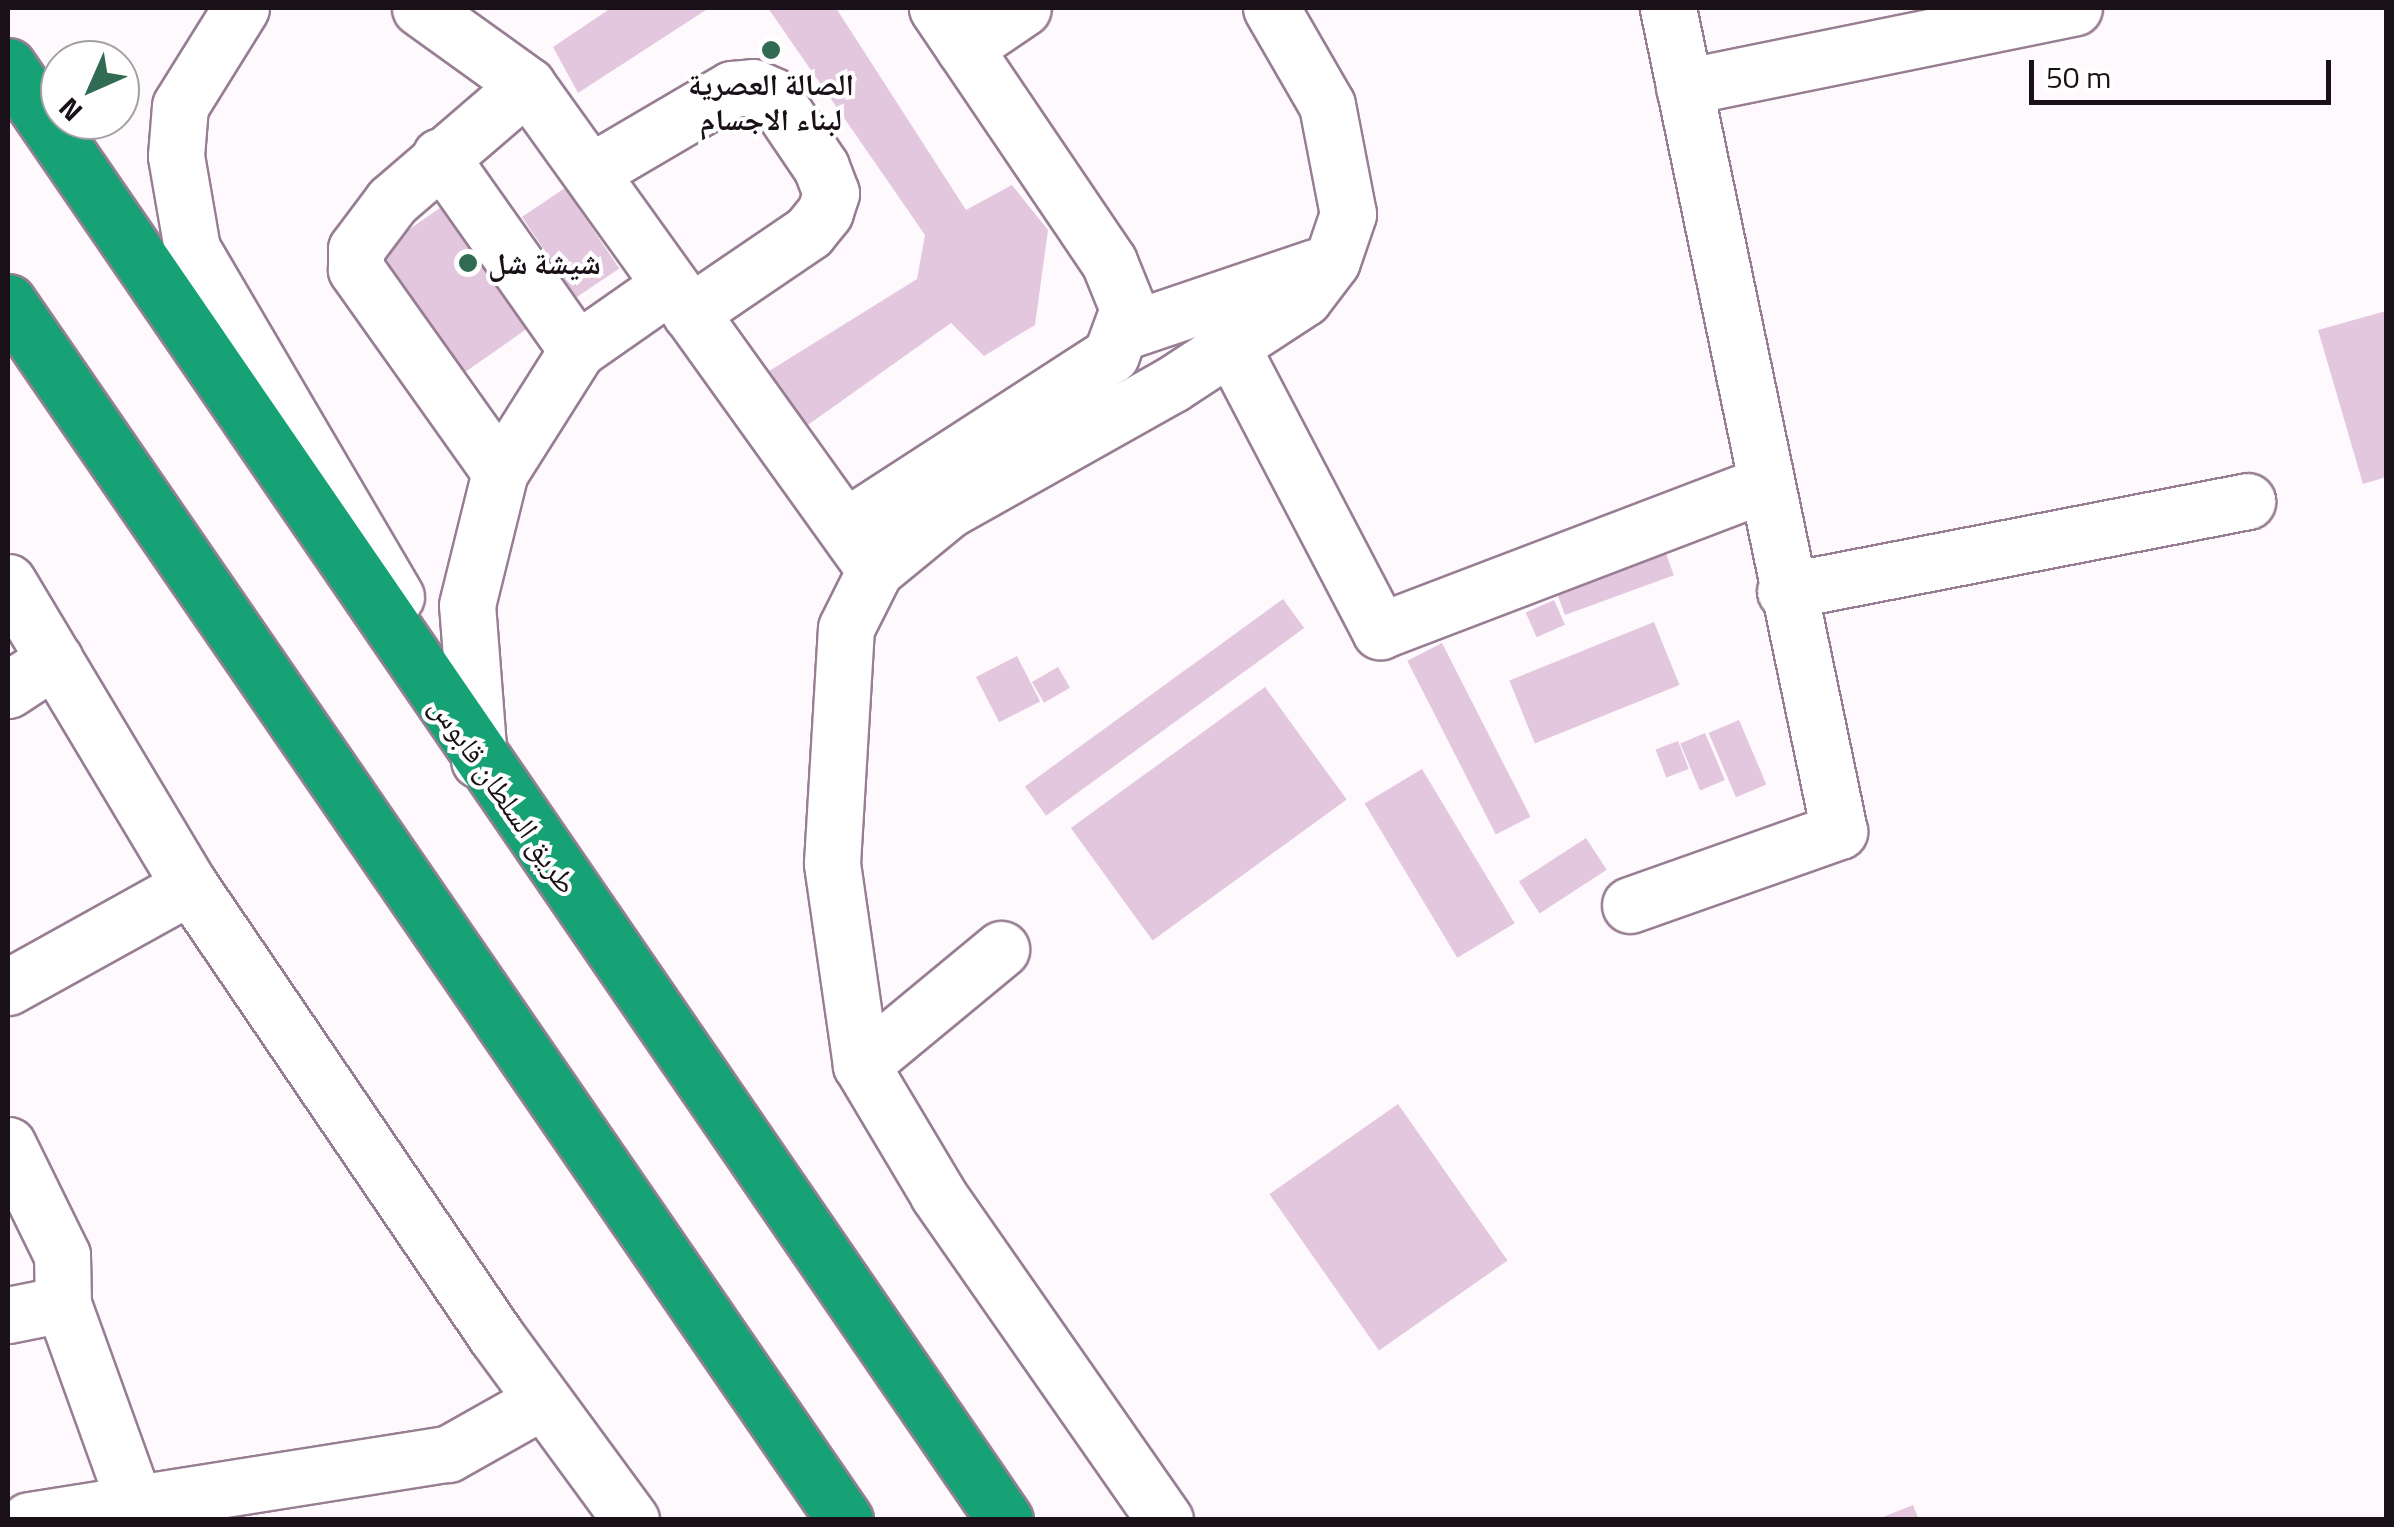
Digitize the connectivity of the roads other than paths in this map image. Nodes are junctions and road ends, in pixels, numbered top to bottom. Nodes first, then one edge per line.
1 (241, 8) edge
2 (420, 8) edge
3 (1024, 8) edge
4 (1271, 8) edge
5 (1668, 8) edge
6 (2074, 8) edge
7 (950, 28) edge
8 (8, 66) edge
9 (528, 85) junction
10 (1684, 88) junction
11 (440, 156) junction
12 (592, 170) junction
13 (1332, 261) junction
14 (680, 299) junction
15 (8, 302) edge
16 (1123, 332) junction
17 (1231, 346) junction
18 (576, 350) junction
19 (500, 472) junction
20 (1764, 485) junction
21 (2246, 501) dead end
22 (860, 548) junction
23 (8, 582) edge
24 (1784, 591) junction
25 (54, 659) junction
26 (8, 690) edge
27 (479, 760) junction
28 (190, 886) junction
29 (1630, 905) dead end
30 (1001, 949) dead end
31 (8, 988) edge
32 (860, 1065) junction
33 (8, 1145) edge
34 (63, 1304) junction
35 (8, 1314) edge
36 (542, 1400) junction
37 (280, 1499) edge
38 (134, 1501) junction
39 (34, 1519) edge
40 (631, 1520) edge
41 (845, 1520) edge
42 (1005, 1520) edge
43 (1166, 1520) edge

1 - 27 street
2 - 9 street
3 - 7 street
4 - 13 street
5 - 10 street
6 - 10 street
7 - 16 street
8 - 27 highway, طريق السلطان قابوس
9 - 11 street
9 - 12 street
10 - 20 street
11 - 18 street
11 - 19 street
12 - 14 street
12 - 14 street
13 - 16 street
13 - 17 street
14 - 18 street
14 - 22 street
15 - 41 highway
16 - 22 street
17 - 20 street
17 - 22 street
18 - 19 street
19 - 27 street
20 - 24 street
21 - 24 street
22 - 32 street
23 - 25 street
24 - 29 street
25 - 26 street
25 - 28 street
27 - 42 highway, طريق السلطان قابوس
28 - 31 street
28 - 36 street
30 - 32 street
32 - 43 street
33 - 34 street
34 - 35 street
34 - 38 street
36 - 37 street
36 - 40 street
37 - 38 street
38 - 39 street

